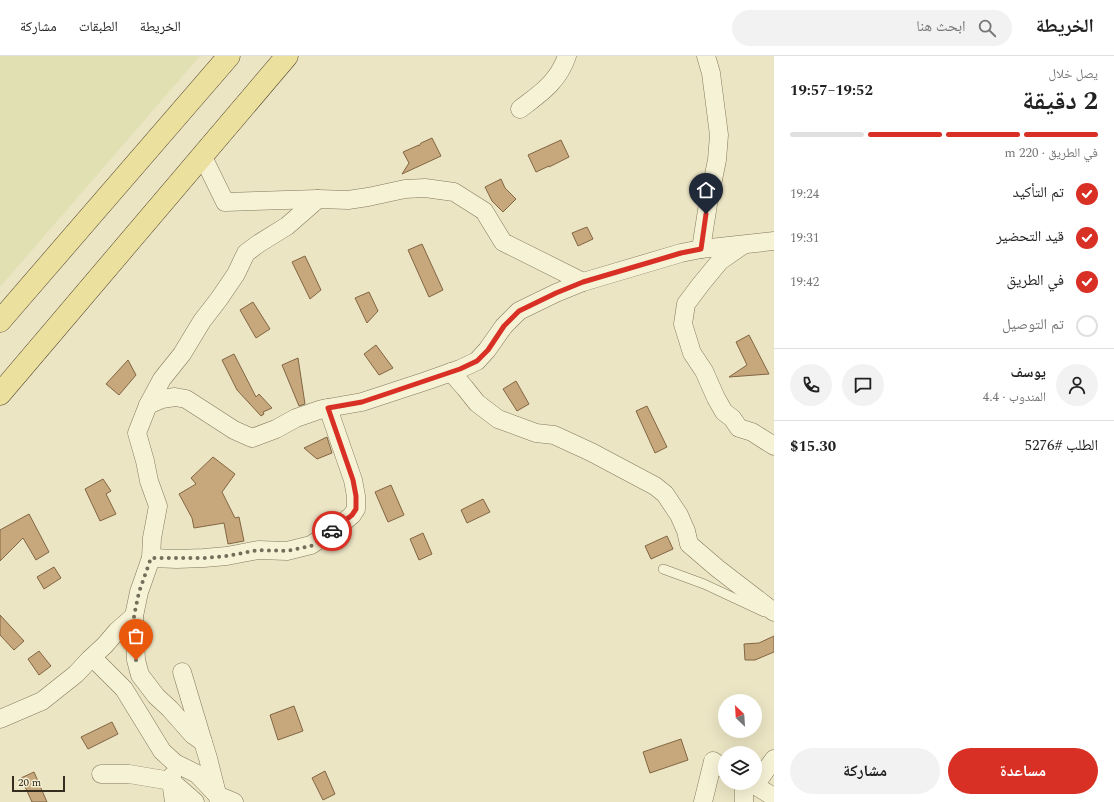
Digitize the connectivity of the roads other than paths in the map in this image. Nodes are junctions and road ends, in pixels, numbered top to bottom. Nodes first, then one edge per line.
1 (230, 56) edge
2 (287, 56) edge
3 (567, 56) edge
4 (706, 56) edge
5 (520, 109) dead end
6 (202, 156) junction
7 (318, 199) junction
8 (774, 241) edge
9 (744, 244) junction
10 (701, 249) junction
11 (583, 282) junction
12 (0, 321) edge
13 (451, 372) junction
14 (0, 394) edge
15 (148, 405) junction
16 (328, 408) junction
17 (774, 446) edge
18 (151, 558) junction
19 (663, 569) dead end
20 (774, 612) edge
21 (134, 616) junction
22 (774, 617) edge
23 (90, 659) junction
24 (182, 672) dead end
25 (0, 719) edge
26 (203, 742) junction
27 (774, 758) edge
28 (175, 763) junction
29 (718, 765) edge
30 (762, 771) edge
31 (101, 774) dead end
32 (171, 781) junction
33 (748, 790) edge
34 (761, 790) edge
35 (774, 797) edge
36 (218, 798) edge
37 (174, 802) edge
38 (195, 802) edge
39 (234, 802) edge
40 (702, 802) edge
41 (744, 802) edge

1 - 12 main road
2 - 6 main road
3 - 5 street
4 - 10 street
6 - 7 street
6 - 14 main road
7 - 11 street
7 - 15 street
8 - 9 street
9 - 10 street
9 - 17 street
10 - 11 street
11 - 13 street
13 - 16 street
13 - 20 street
15 - 16 street
15 - 18 street
16 - 18 street
18 - 21 street
19 - 22 lane
21 - 23 street
21 - 26 street
23 - 25 street
23 - 28 street
24 - 26 street
26 - 36 street
27 - 30 street
28 - 32 street
28 - 36 street
29 - 40 street
31 - 32 street
32 - 37 street
32 - 38 street
33 - 41 street
34 - 35 street
36 - 39 street

